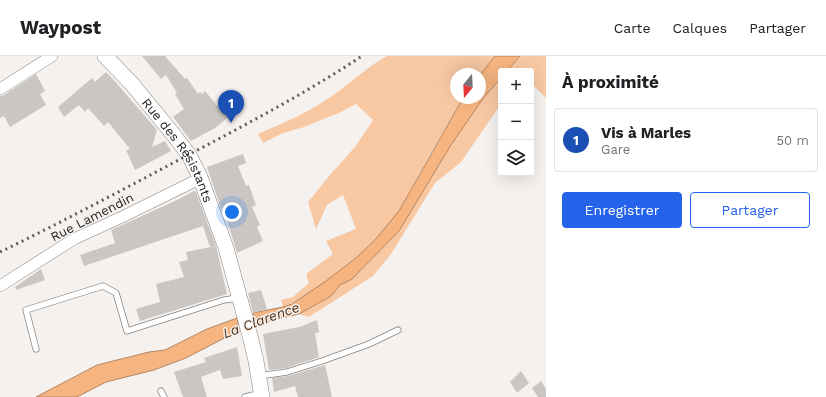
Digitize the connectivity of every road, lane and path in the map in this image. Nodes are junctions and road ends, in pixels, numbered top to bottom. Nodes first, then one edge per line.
1 (52, 56) edge
2 (105, 56) edge
3 (0, 89) edge
4 (200, 177) junction
5 (0, 286) edge
6 (240, 298) junction
7 (398, 330) dead end
8 (36, 349) dead end
9 (259, 376) junction
10 (262, 395) edge
11 (245, 397) edge

1 - 3 street
2 - 4 main road, Rue des Résistants
4 - 5 street, Rue Lamendin
4 - 6 main road, Rue des Résistants
6 - 8 lane
6 - 9 main road, Rue des Résistants
7 - 9 lane
9 - 10 main road, Rue des Résistants
10 - 11 lane

